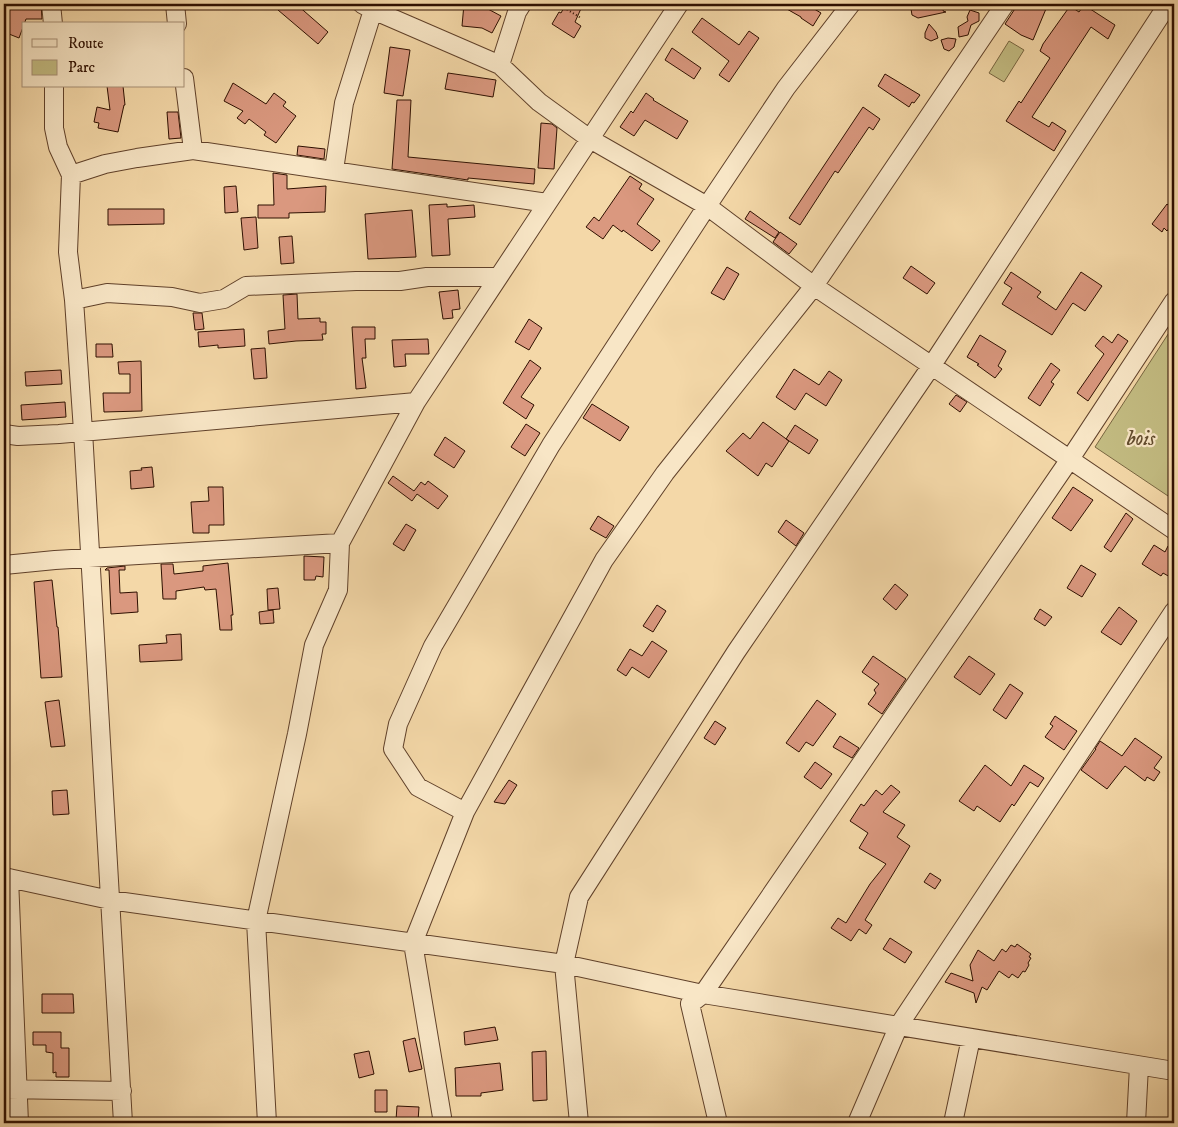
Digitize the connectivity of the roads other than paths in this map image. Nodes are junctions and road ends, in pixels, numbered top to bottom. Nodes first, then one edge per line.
1 (51, 4) edge
2 (175, 4) edge
3 (522, 4) edge
4 (679, 4) edge
5 (851, 4) edge
6 (1005, 4) edge
7 (1168, 4) edge
8 (370, 6) edge
9 (53, 22) edge
10 (177, 22) edge
11 (500, 65) junction
12 (185, 86) edge
13 (54, 88) edge
14 (590, 139) junction
15 (193, 150) junction
16 (334, 170) junction
17 (71, 175) junction
18 (547, 203) junction
19 (707, 206) junction
20 (498, 277) junction
21 (814, 286) junction
22 (74, 300) junction
23 (1174, 301) edge
24 (932, 365) junction
25 (416, 402) junction
26 (84, 431) junction
27 (4, 434) edge
28 (1070, 459) junction
29 (1174, 530) edge
30 (340, 543) junction
31 (91, 559) junction
32 (4, 566) edge
33 (1174, 611) edge
34 (465, 812) junction
35 (6, 878) edge
36 (110, 900) junction
37 (256, 921) junction
38 (413, 943) junction
39 (564, 964) junction
40 (703, 994) junction
41 (899, 1025) junction
42 (971, 1038) junction
43 (1139, 1066) junction
44 (1174, 1071) edge
45 (10, 1089) edge
46 (122, 1091) junction
47 (18, 1123) edge
48 (124, 1123) edge
49 (267, 1123) edge
50 (443, 1123) edge
51 (579, 1123) edge
52 (718, 1123) edge
53 (857, 1123) edge
54 (953, 1123) edge
55 (1136, 1123) edge

1 - 9 street
2 - 10 street
3 - 11 street
4 - 14 street
5 - 19 street
6 - 21 street
7 - 24 street
8 - 11 street
8 - 16 street
11 - 14 street
12 - 15 street
13 - 17 street
14 - 18 street
14 - 19 street
15 - 16 street
15 - 17 street
16 - 18 street
17 - 22 street
18 - 20 street
19 - 21 street
19 - 34 street
20 - 22 street
20 - 25 street
21 - 24 street
21 - 34 street
22 - 26 street
23 - 28 street
24 - 28 street
24 - 39 street
25 - 26 street
25 - 30 street
26 - 27 street
26 - 31 street
28 - 29 street
28 - 40 street
30 - 31 street
30 - 37 street
31 - 32 street
31 - 36 street
33 - 41 street
34 - 38 street
35 - 36 street
35 - 45 street
36 - 37 street
36 - 46 street
37 - 38 street
37 - 49 street
38 - 39 street
38 - 50 street
39 - 40 street
39 - 51 street
40 - 41 street
40 - 52 street
41 - 42 street
41 - 53 street
42 - 43 street
42 - 54 street
43 - 44 street
43 - 55 street
45 - 46 street
45 - 47 street
46 - 48 street

